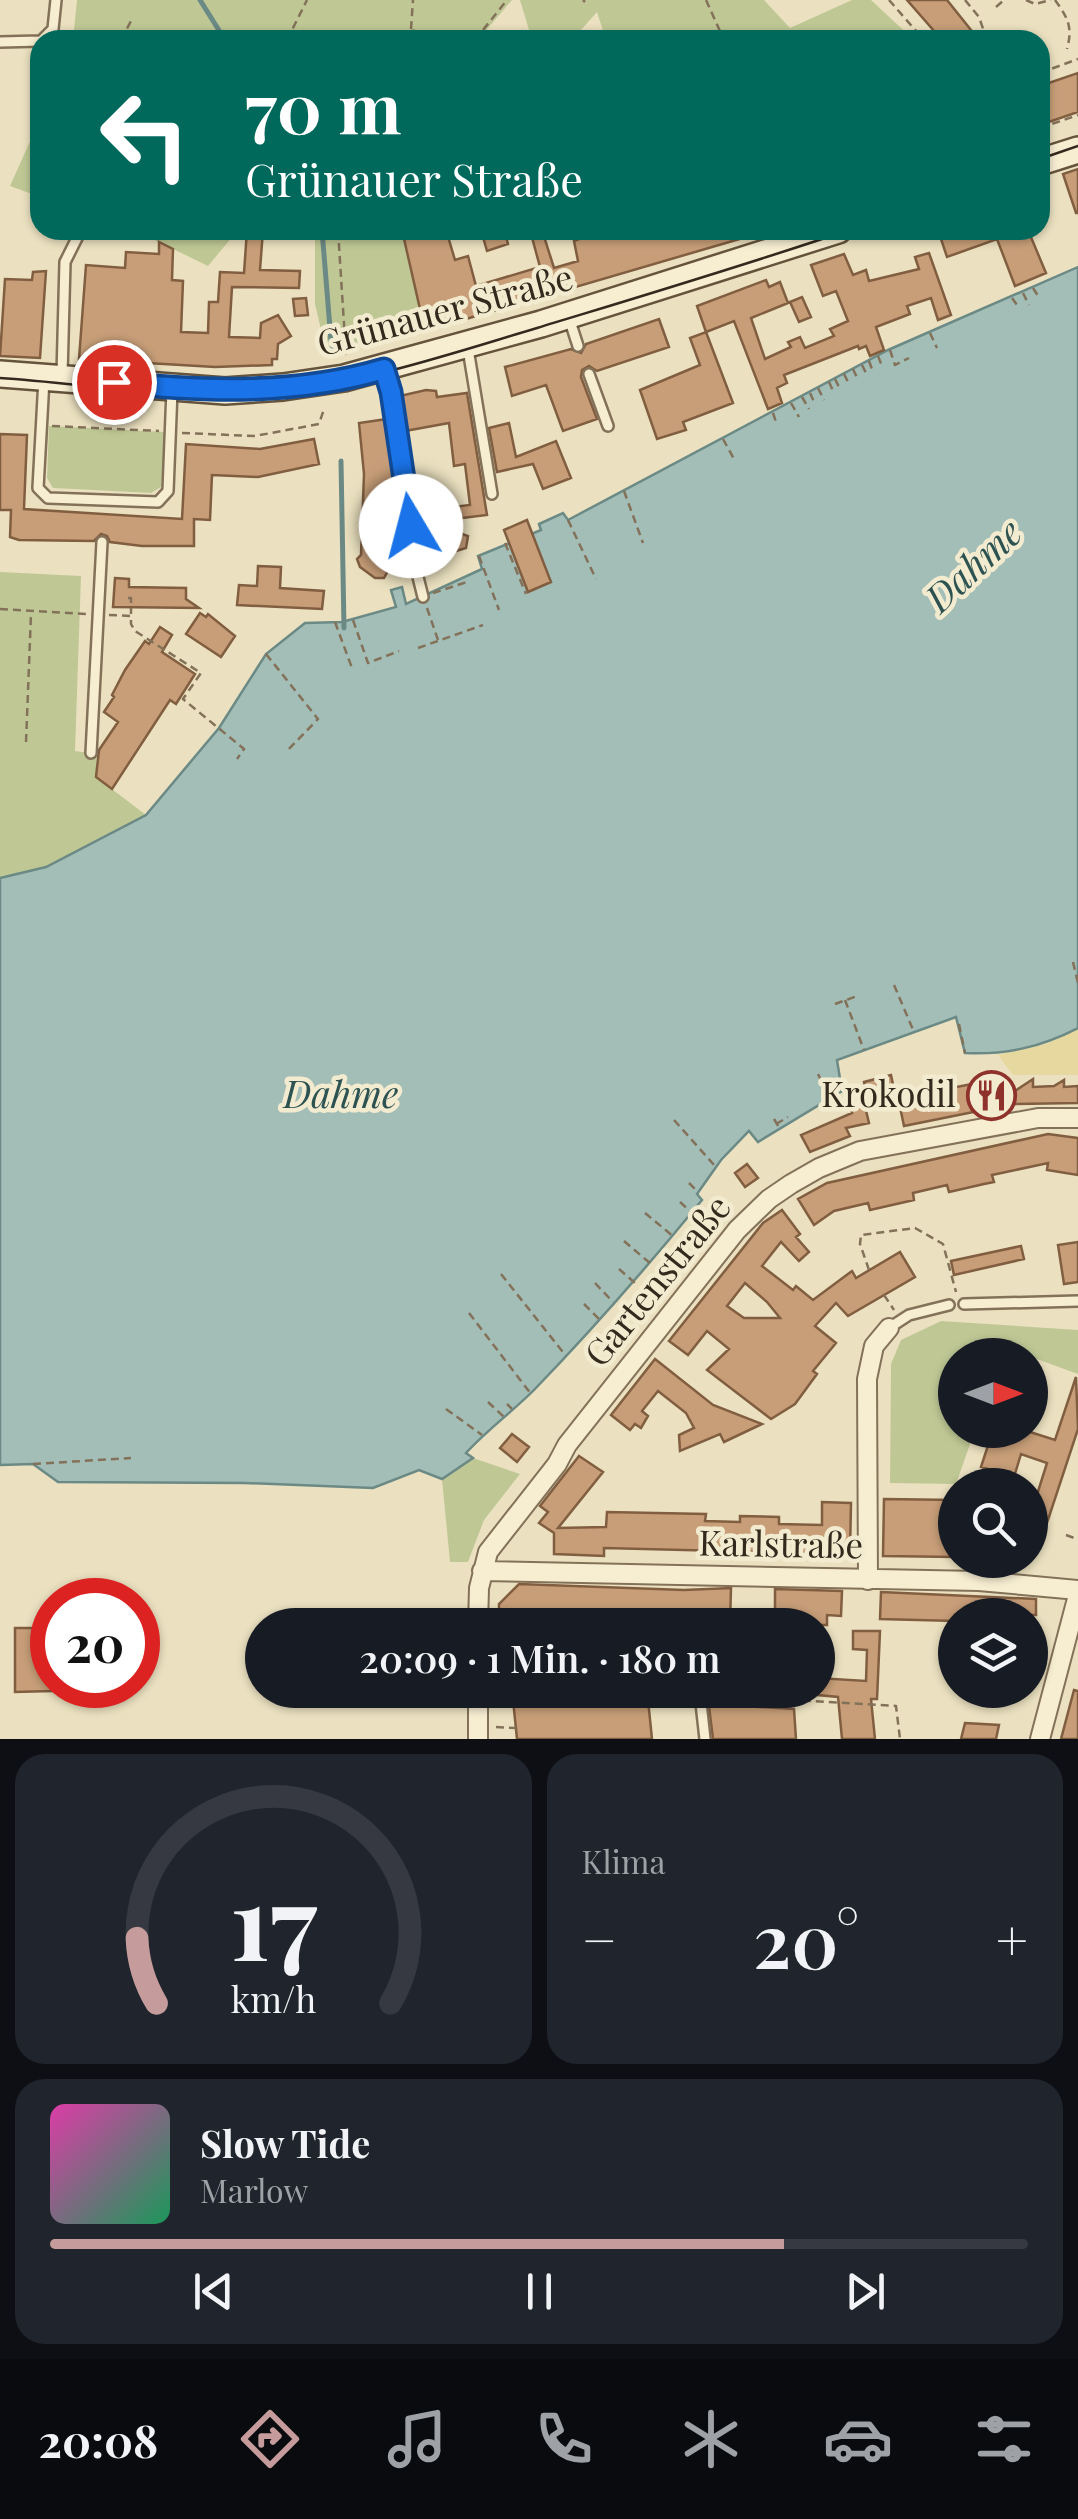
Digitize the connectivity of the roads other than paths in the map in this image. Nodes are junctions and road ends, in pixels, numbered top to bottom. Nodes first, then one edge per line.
1 (56, 0) edge
2 (53, 30) edge
3 (30, 41) edge
4 (0, 42) edge
5 (1078, 150) edge
6 (1050, 159) edge
7 (76, 240) edge
8 (806, 240) edge
9 (568, 315) junction
10 (466, 344) junction
11 (578, 346) dead end
12 (0, 374) edge
13 (588, 374) dead end
14 (53, 377) junction
15 (388, 380) junction
16 (172, 387) junction
17 (608, 426) dead end
18 (492, 494) dead end
19 (105, 501) junction
20 (104, 514) dead end
21 (102, 542) dead end
22 (423, 597) road end
23 (91, 753) dead end
24 (1078, 1118) edge
25 (1078, 1302) edge
26 (894, 1324) joint
27 (482, 1571) junction
28 (868, 1580) junction
29 (1078, 1592) edge
30 (479, 1608) edge
31 (478, 1708) edge
32 (702, 1708) edge
33 (478, 1739) edge
34 (705, 1739) edge
35 (1040, 1739) edge

1 - 2 lane
3 - 4 lane
5 - 6 main road
7 - 14 lane
8 - 9 main road, Grünauer Straße
9 - 10 main road, Grünauer Straße
9 - 11 lane
10 - 15 main road, Grünauer Straße
10 - 18 lane
12 - 14 main road, Grünauer Straße
13 - 17 lane
14 - 16 main road, Grünauer Straße
14 - 19 lane
15 - 16 main road, Grünauer Straße
15 - 22 lane
16 - 19 lane
19 - 20 lane
21 - 23 lane
24 - 27 street, Gartenstraße
25 - 26 lane
26 - 28 street
27 - 28 street, Karlstraße
27 - 30 street
28 - 29 street, Karlstraße
29 - 35 street
31 - 33 street
32 - 34 lane

